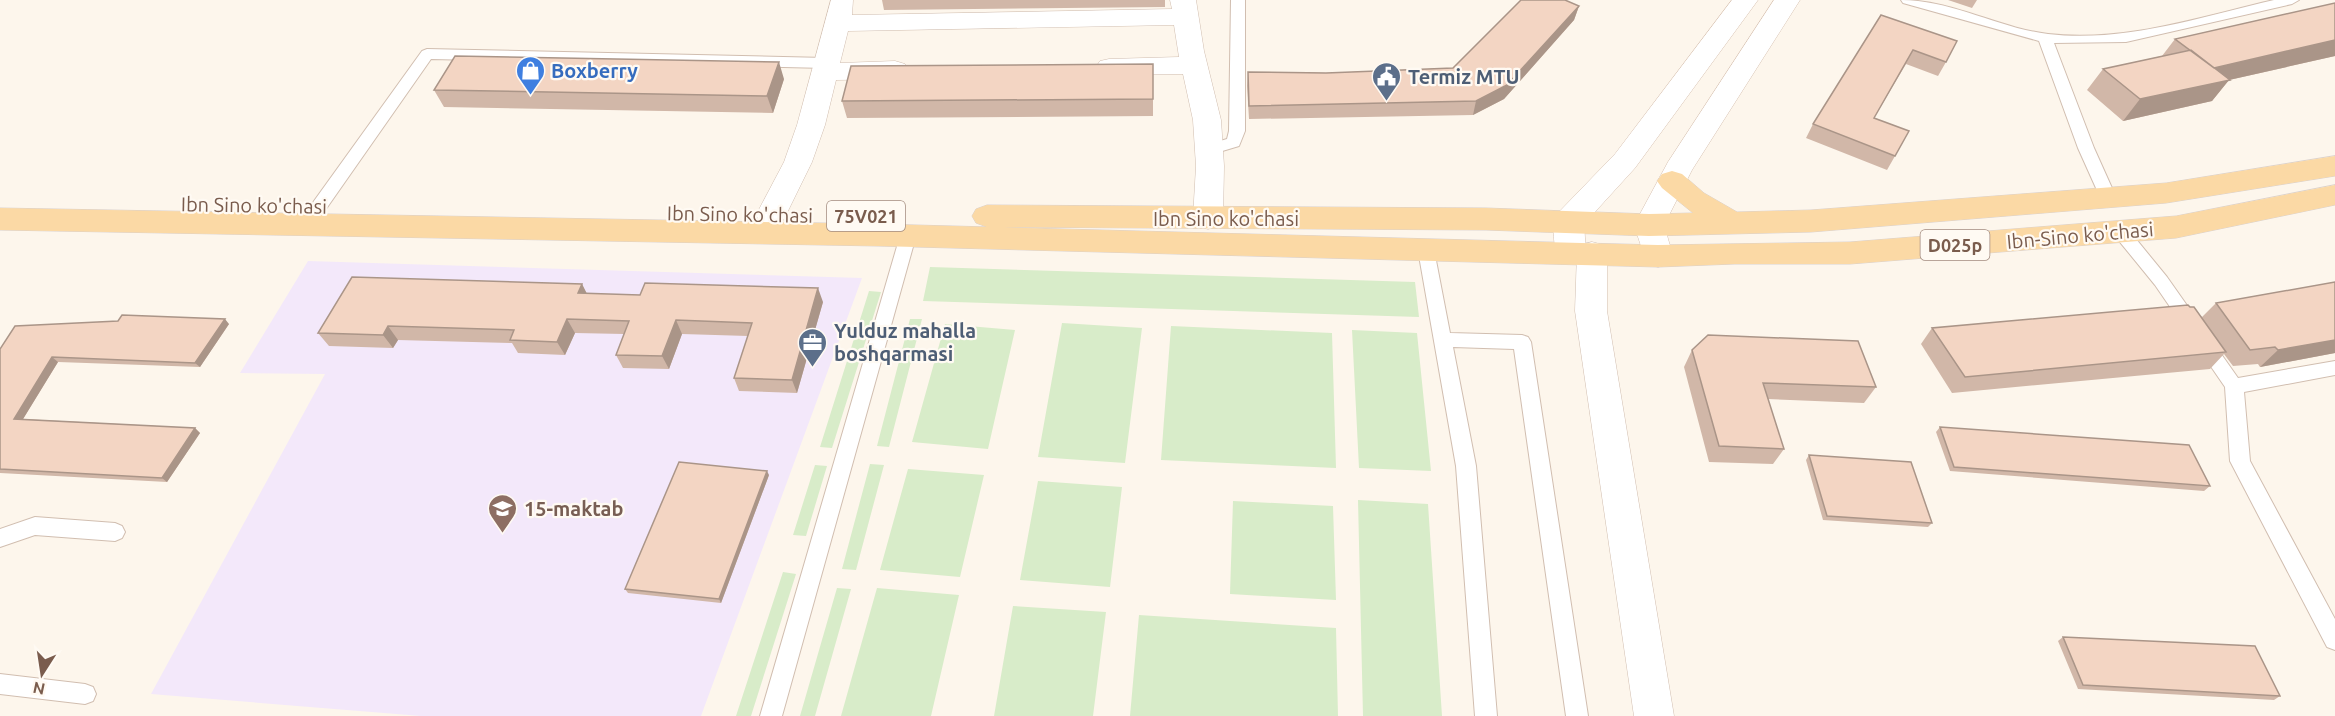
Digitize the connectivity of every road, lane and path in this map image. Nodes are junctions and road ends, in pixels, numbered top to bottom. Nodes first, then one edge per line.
1 (1238, 0) edge
2 (1745, 0) edge
3 (1787, 0) edge
4 (1908, 0) edge
5 (2292, 0) edge
6 (1184, 8) edge
7 (840, 11) edge
8 (2045, 38) junction
9 (1194, 65) junction
10 (825, 67) junction
11 (1087, 67) edge
12 (920, 70) edge
13 (1209, 150) junction
14 (2335, 166) edge
15 (1672, 181) junction
16 (2335, 195) edge
17 (2108, 197) junction
18 (0, 199) edge
19 (320, 205) junction
20 (771, 215) junction
21 (1208, 218) junction
22 (0, 219) edge
23 (1569, 221) junction
24 (1732, 223) junction
25 (1650, 225) junction
26 (2121, 232) junction
27 (908, 236) junction
28 (1426, 250) junction
29 (1582, 252) junction
30 (1658, 256) junction
31 (1443, 340) junction
32 (2335, 368) edge
33 (2234, 386) junction
34 (115, 532) dead end
35 (0, 538) edge
36 (2335, 640) edge
37 (0, 684) edge
38 (85, 694) dead end
39 (771, 716) edge
40 (1486, 716) edge
41 (1577, 716) edge
42 (1654, 716) edge

1 - 13 lane
2 - 23 street
3 - 15 street
4 - 8 lane
5 - 8 lane
6 - 7 street
6 - 9 street
7 - 10 street
8 - 17 lane
9 - 11 street
9 - 13 street
10 - 12 street
10 - 19 lane
10 - 20 street
13 - 21 street
14 - 17 main road, Ibn-Sino ko'chasi / D025p
15 - 24 main road
15 - 25 street
16 - 26 main road, Ibn-Sino ko'chasi / D025p
17 - 24 main road, Ibn-Sino ko'chasi / D025p
18 - 19 main road, Ibn Sino ko'chasi / 75V021
19 - 20 main road, Ibn Sino ko'chasi / 75V021
20 - 21 main road, Ibn Sino ko'chasi / 75V021
21 - 23 main road, Ibn Sino ko'chasi / 75V021
22 - 27 main road, Ibn Sino ko'chasi / 75V021
23 - 25 main road, Ibn Sino ko'chasi / 75V021
23 - 29 street
24 - 25 main road, Ibn Sino ko'chasi / 75V021
25 - 30 street
26 - 30 main road, Ibn-Sino ko'chasi / D025p
26 - 33 lane
27 - 28 main road, Ibn Sino ko'chasi / 75V021
27 - 39 lane
28 - 29 main road, Ibn Sino ko'chasi / 75V021
28 - 31 lane
29 - 30 main road, Ibn-Sino ko'chasi / D025p
29 - 42 street
31 - 40 lane
31 - 41 lane
32 - 33 lane
33 - 36 lane
34 - 35 lane
37 - 38 lane

